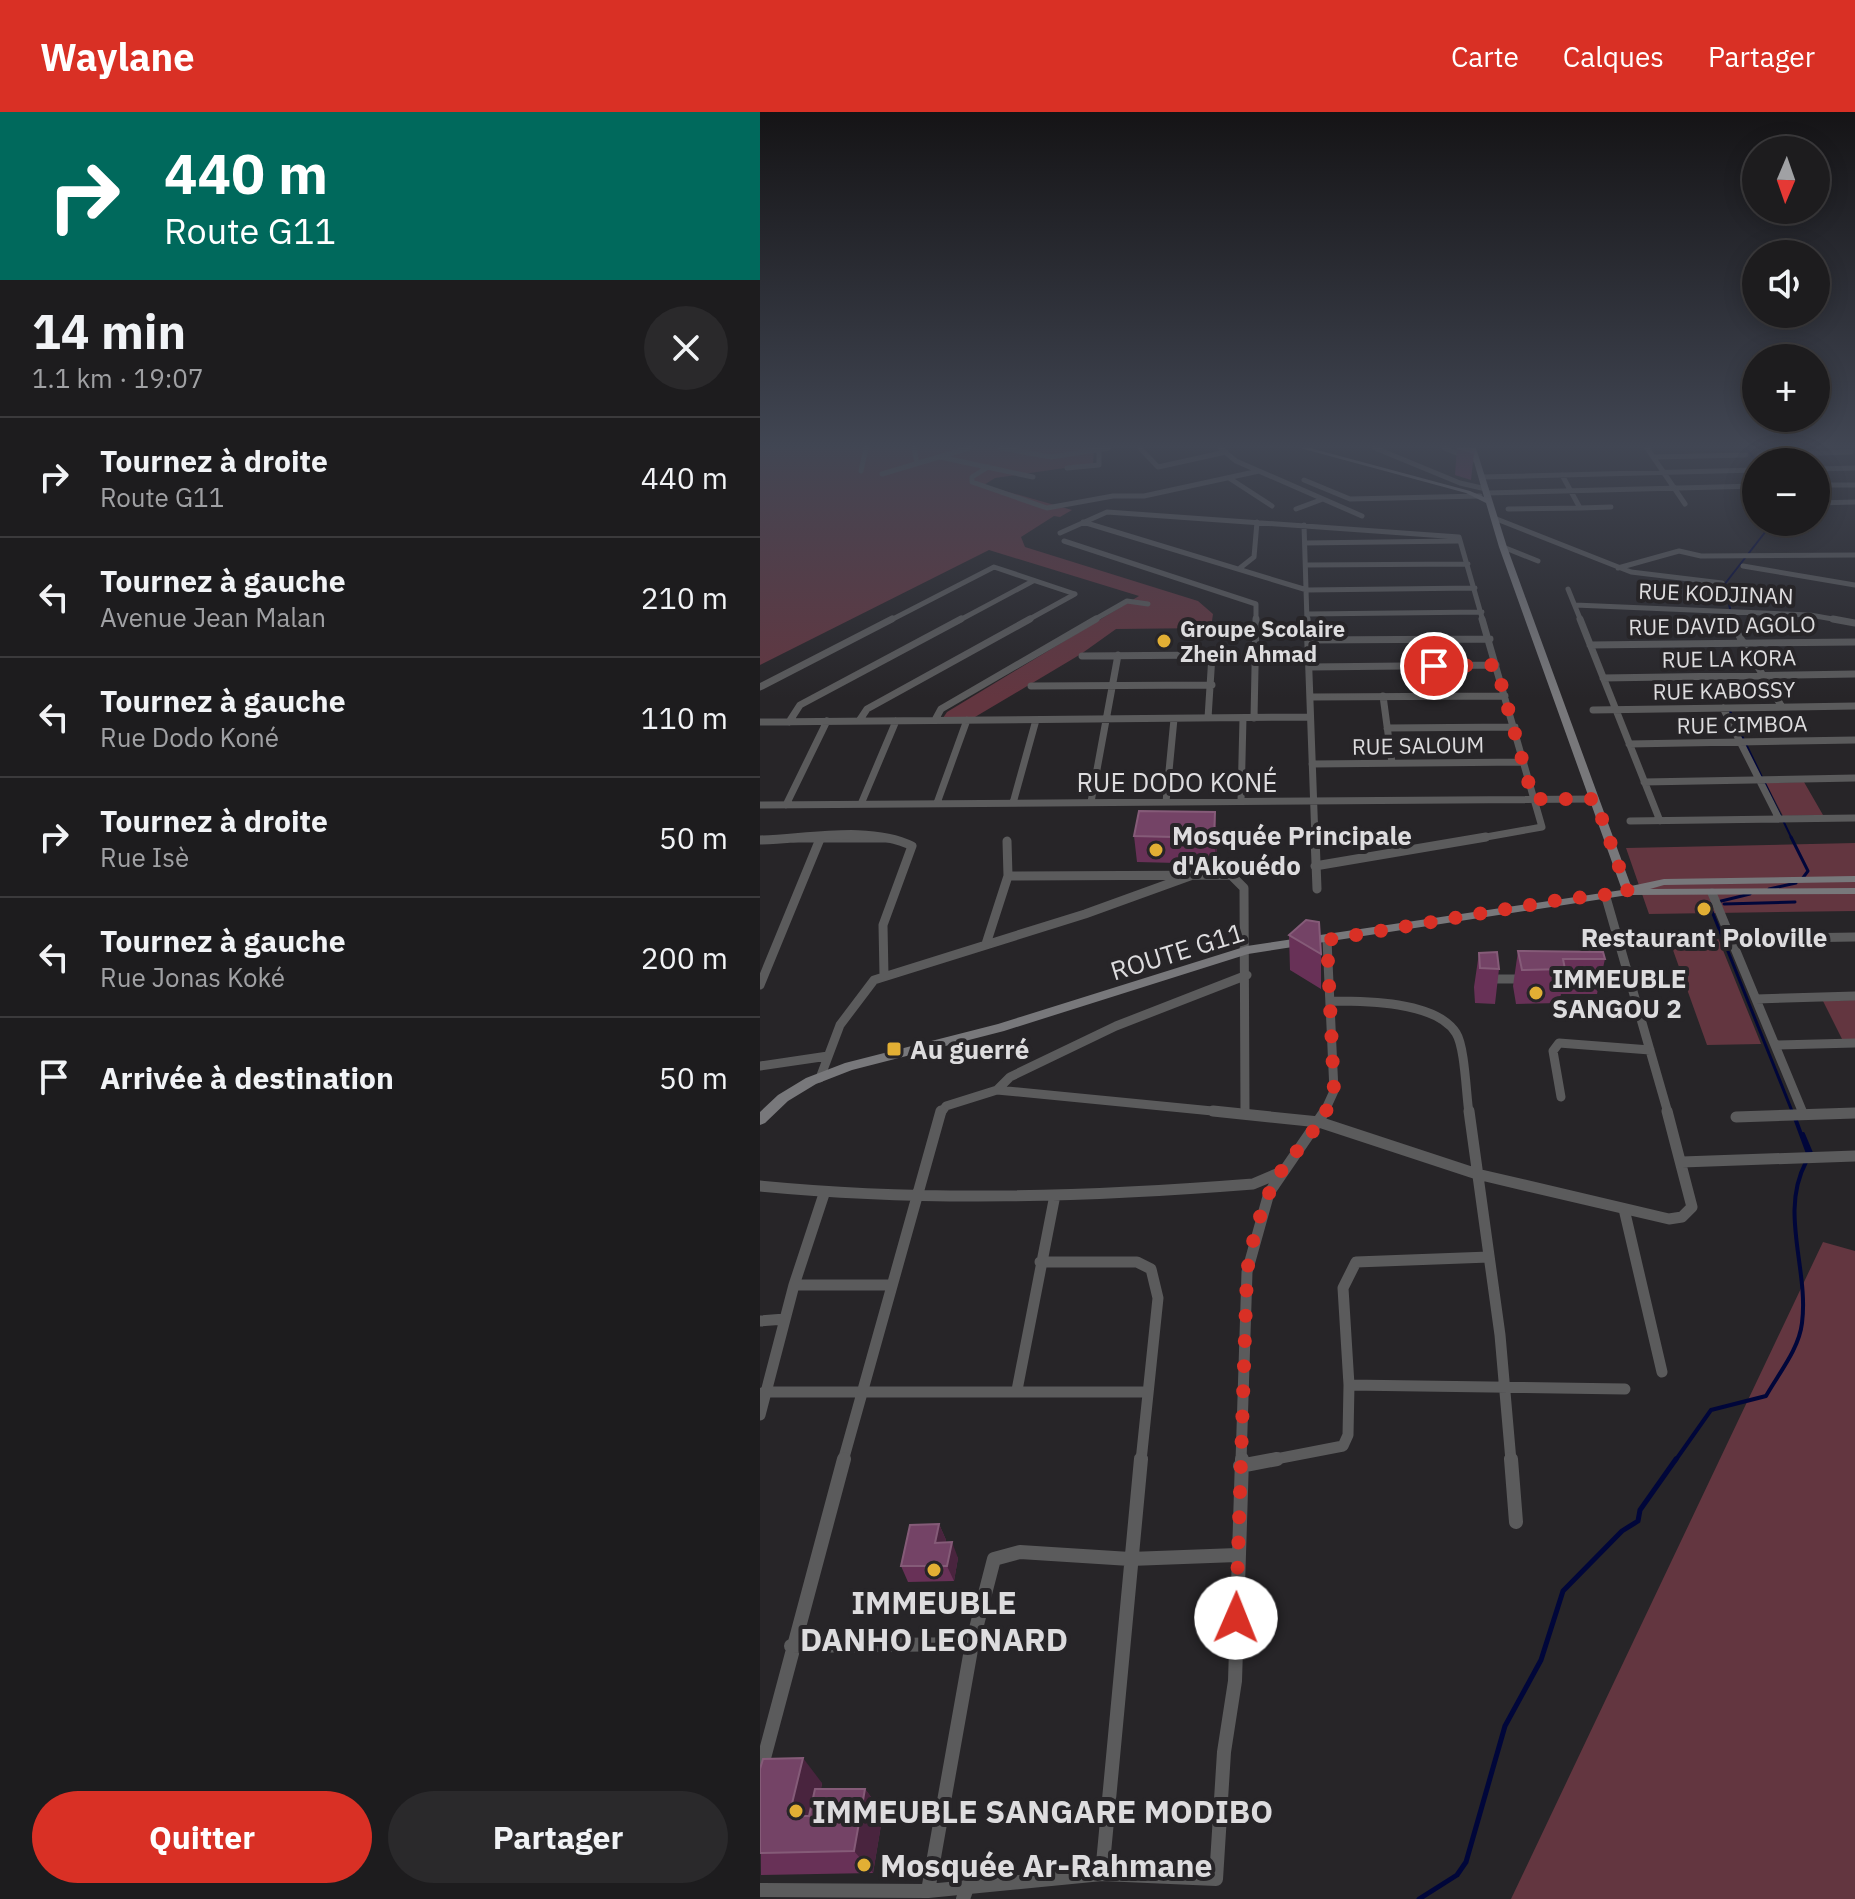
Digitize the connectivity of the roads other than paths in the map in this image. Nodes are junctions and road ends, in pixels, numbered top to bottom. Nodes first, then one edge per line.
1 (1063, 531) edge
2 (1115, 531) edge
3 (1256, 531) edge
4 (1304, 531) edge
5 (1401, 531) edge
6 (1498, 531) edge
7 (1527, 531) edge
8 (1060, 533) dead end
9 (1064, 541) dead end
10 (1461, 541) junction
11 (1305, 543) junction
12 (1503, 547) junction
13 (1855, 555) edge
14 (1538, 561) dead end
15 (1468, 564) junction
16 (1306, 565) junction
17 (1743, 566) dead end
18 (1240, 568) junction
19 (1618, 568) junction
20 (1033, 581) junction
21 (1722, 583) dead end
22 (1855, 585) edge
23 (1475, 588) junction
24 (1568, 589) dead end
25 (1307, 590) junction
26 (1148, 604) dead end
27 (1575, 605) junction
28 (1482, 612) junction
29 (1725, 612) junction
30 (1308, 614) junction
31 (1855, 623) edge
32 (1490, 639) junction
33 (1309, 640) junction
34 (1855, 642) edge
35 (1740, 643) junction
36 (1590, 645) junction
37 (1118, 655) junction
38 (1082, 656) dead end
39 (1496, 665) junction
40 (1310, 667) junction
41 (1855, 674) edge
42 (1762, 676) junction
43 (1603, 678) junction
44 (1111, 685) junction
45 (1212, 685) junction
46 (1031, 686) dead end
47 (760, 687) edge
48 (1383, 696) junction
49 (1505, 696) junction
50 (1310, 697) junction
51 (1855, 706) edge
52 (1782, 707) junction
53 (1723, 708) junction
54 (1593, 710) dead end
55 (1616, 710) junction
56 (1310, 717) junction
57 (1208, 718) junction
58 (1243, 718) junction
59 (1254, 718) junction
60 (1105, 719) junction
61 (1174, 719) junction
62 (935, 720) junction
63 (967, 720) junction
64 (1036, 720) junction
65 (827, 721) junction
66 (859, 721) junction
67 (896, 721) junction
68 (760, 722) edge
69 (789, 722) junction
70 (1515, 727) junction
71 (1387, 728) junction
72 (1855, 740) edge
73 (1739, 742) junction
74 (1629, 744) junction
75 (1524, 762) junction
76 (1392, 763) junction
77 (1312, 764) junction
78 (1855, 778) edge
79 (1760, 780) junction
80 (1644, 782) junction
81 (1533, 799) junction
82 (1595, 799) junction
83 (1313, 800) junction
84 (1241, 801) junction
85 (1091, 802) junction
86 (1166, 802) junction
87 (937, 803) junction
88 (1013, 803) junction
89 (861, 804) junction
90 (760, 805) edge
91 (786, 805) junction
92 (1855, 818) edge
93 (1779, 819) junction
94 (1630, 821) dead end
95 (1660, 821) junction
96 (820, 839) junction
97 (760, 840) edge
98 (1007, 841) dead end
99 (1315, 866) junction
100 (1197, 874) junction
101 (1008, 876) junction
102 (1855, 879) edge
103 (1317, 889) dead end
104 (1855, 891) edge
105 (1628, 892) junction
106 (1712, 893) junction
107 (1605, 894) junction
108 (1855, 937) edge
109 (1732, 939) junction
110 (1327, 940) junction
111 (986, 944) junction
112 (1247, 950) junction
113 (762, 973) edge
114 (1247, 975) junction
115 (884, 976) junction
116 (1479, 978) edge
117 (1539, 979) edge
118 (1585, 980) dead end
119 (1630, 980) junction
120 (760, 985) edge
121 (1855, 996) edge
122 (1756, 999) junction
123 (1331, 1001) junction
124 (1855, 1043) edge
125 (1775, 1045) junction
126 (1650, 1050) junction
127 (828, 1056) junction
128 (760, 1066) edge
129 (820, 1078) junction
130 (997, 1090) junction
131 (1561, 1097) dead end
132 (1245, 1112) junction
133 (1855, 1113) edge
134 (1803, 1114) junction
135 (1736, 1117) dead end
136 (760, 1120) edge
137 (1319, 1122) junction
138 (1855, 1156) edge
139 (1682, 1162) junction
140 (1279, 1173) junction
141 (1477, 1174) junction
142 (760, 1186) edge
143 (824, 1194) junction
144 (918, 1195) junction
145 (1055, 1195) junction
146 (1624, 1209) junction
147 (1489, 1257) junction
148 (1040, 1262) junction
149 (794, 1285) junction
150 (890, 1285) junction
151 (785, 1319) junction
152 (760, 1321) edge
153 (1662, 1372) dead end
154 (1349, 1385) junction
155 (1504, 1386) junction
156 (1625, 1389) dead end
157 (1017, 1390) junction
158 (764, 1392) junction
159 (863, 1392) junction
160 (1148, 1392) junction
161 (760, 1415) edge
162 (1240, 1466) junction
163 (1516, 1522) dead end
164 (1237, 1555) junction
165 (1130, 1559) junction
166 (972, 1644) junction
167 (791, 1646) junction
168 (760, 1773) edge
169 (1102, 1874) junction
170 (760, 1890) edge
171 (928, 1891) junction
172 (966, 1892) edge

1 - 8 street
2 - 18 street
3 - 18 street
4 - 11 street
5 - 10 street
6 - 12 main road
7 - 19 street
9 - 59 street
10 - 11 street
10 - 15 street
11 - 16 street
12 - 14 street
12 - 82 main road
13 - 19 street
15 - 16 street
15 - 23 street
16 - 25 street
17 - 22 street
18 - 25 street
19 - 21 street
20 - 47 street
20 - 66 street
20 - 69 street
23 - 25 street
23 - 28 street
24 - 27 street
25 - 30 street
26 - 62 street
27 - 29 street, RUE KODJINAN
27 - 36 street
28 - 30 street
28 - 32 street
29 - 31 street, RUE KODJINAN
29 - 35 street
30 - 33 street
32 - 33 street
32 - 39 street
33 - 40 street
34 - 35 street, RUE DAVID AGOLO
35 - 36 street, RUE DAVID AGOLO
35 - 42 street
36 - 43 street
37 - 38 street
37 - 44 street
37 - 45 street
39 - 40 street
39 - 49 street
40 - 50 street
41 - 42 street, RUE LA KORA
42 - 43 street, RUE LA KORA
42 - 52 street
43 - 55 street
44 - 45 street
44 - 46 street
44 - 60 street
45 - 57 street
48 - 49 street
48 - 50 street
48 - 71 street
49 - 70 street
50 - 56 street
51 - 52 street, RUE KABOSSY
52 - 53 street, RUE KABOSSY
53 - 55 street, RUE KABOSSY
53 - 73 street
54 - 55 street, RUE KABOSSY
55 - 74 street
56 - 59 street
56 - 77 street
57 - 58 street
57 - 61 street
58 - 59 street
58 - 84 street
60 - 61 street
60 - 64 street
60 - 85 street
61 - 86 street
62 - 63 street
62 - 67 street
63 - 64 street
63 - 87 street
64 - 88 street
65 - 66 street
65 - 69 street
65 - 91 street
66 - 67 street
67 - 89 street
68 - 69 street
70 - 71 street
70 - 75 street
71 - 76 street
72 - 73 street, RUE CIMBOA
73 - 74 street, RUE CIMBOA
73 - 79 street
74 - 80 street
75 - 76 street, RUE SALOUM
75 - 81 street
76 - 77 street, RUE SALOUM
77 - 83 street
78 - 79 street
79 - 80 street
79 - 93 street
80 - 95 street
81 - 82 street, RUE DODO KONÉ
81 - 83 street, RUE DODO KONÉ
81 - 99 street
82 - 105 main road
83 - 84 street, RUE DODO KONÉ
83 - 99 street
84 - 86 street, RUE DODO KONÉ
85 - 86 street, RUE DODO KONÉ
85 - 88 street, RUE DODO KONÉ
87 - 88 street, RUE DODO KONÉ
87 - 89 street, RUE DODO KONÉ
89 - 91 street, RUE DODO KONÉ
90 - 91 street, RUE DODO KONÉ
92 - 93 street
93 - 95 street
94 - 95 street
96 - 97 street
96 - 113 street
96 - 115 street
98 - 101 street
99 - 103 street
100 - 101 street
100 - 111 street
100 - 112 street
101 - 111 street
102 - 105 main road
104 - 106 main road
105 - 106 main road
105 - 107 main road, ROUTE G11
106 - 109 street
107 - 110 main road, ROUTE G11
107 - 119 street
108 - 109 street
109 - 122 street
110 - 112 main road, ROUTE G11
110 - 123 street
111 - 115 street
112 - 114 street
112 - 129 main road, ROUTE G11
113 - 120 street
114 - 130 street
114 - 132 street
115 - 127 street
116 - 117 street
118 - 119 street
119 - 126 street
121 - 122 street
122 - 125 street
123 - 137 street
123 - 141 street
124 - 125 street
125 - 134 street
126 - 131 street
126 - 139 street
127 - 128 street
127 - 129 street
129 - 136 main road, ROUTE G11
130 - 132 street
130 - 144 street
132 - 137 street
133 - 134 street
134 - 135 street
137 - 140 street
137 - 141 street
138 - 139 street
139 - 146 street
140 - 145 street
140 - 162 street
141 - 146 street
141 - 147 street
142 - 143 street
143 - 144 street
143 - 149 street
144 - 145 street
144 - 150 street
145 - 148 street
146 - 153 street
147 - 154 street
147 - 155 street
148 - 157 street
148 - 160 street
149 - 150 street
149 - 151 street
150 - 159 street
151 - 152 street
151 - 158 street
154 - 155 street
154 - 162 street
155 - 156 street
155 - 163 street
157 - 159 street
157 - 160 street
158 - 159 street
158 - 161 street
159 - 167 street
160 - 165 street
162 - 164 street
164 - 165 street
164 - 169 street
165 - 166 street
165 - 169 street
166 - 167 street
166 - 171 street
167 - 168 street
169 - 172 street
170 - 171 street
171 - 172 street

